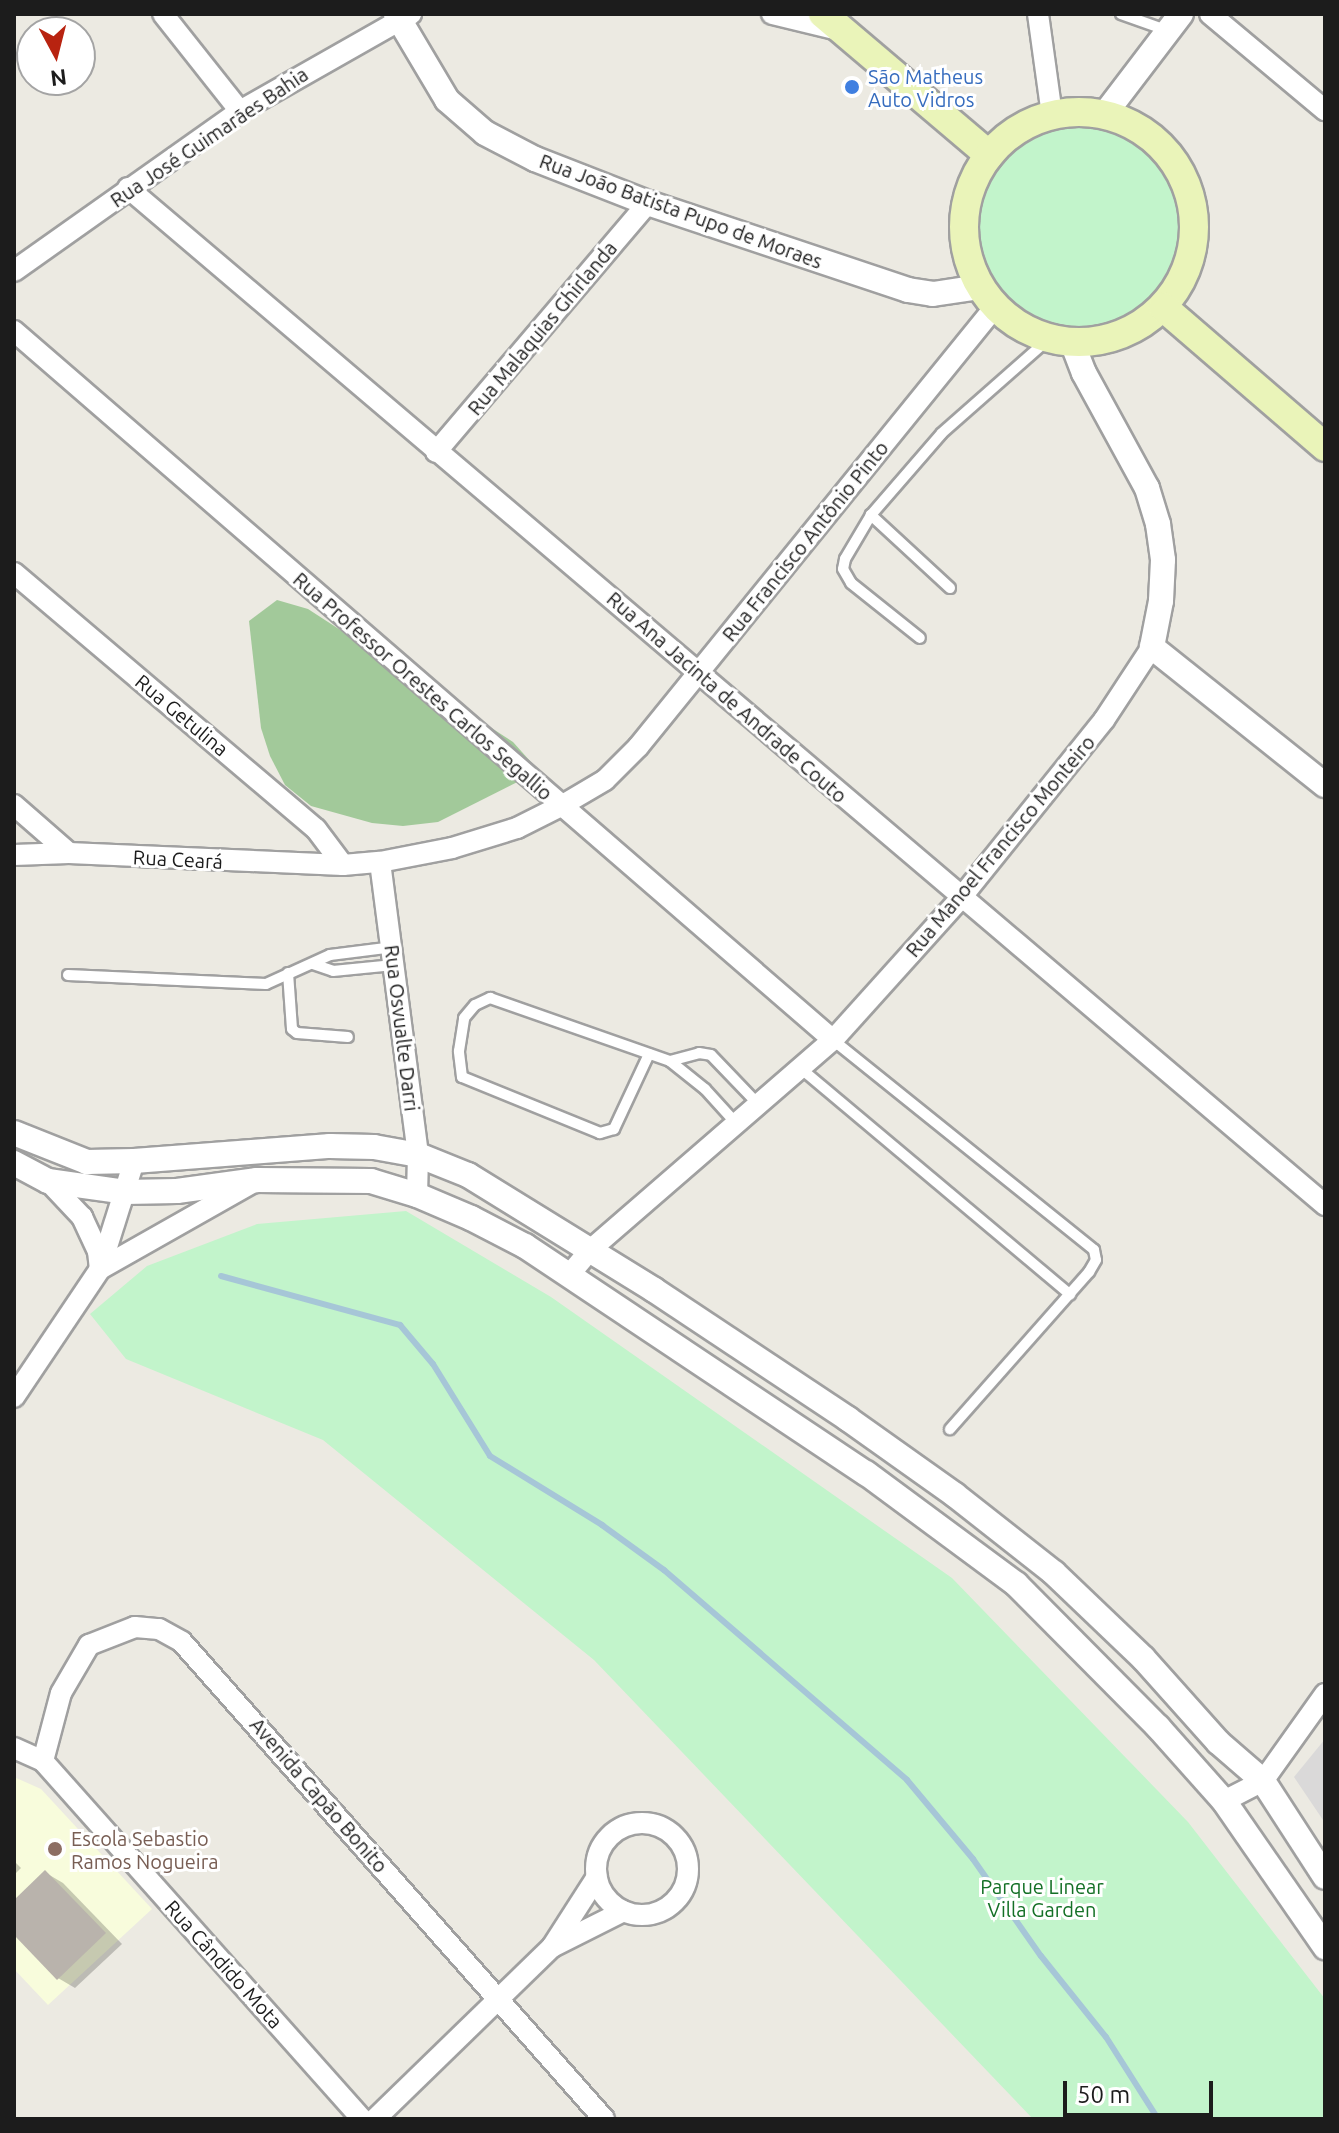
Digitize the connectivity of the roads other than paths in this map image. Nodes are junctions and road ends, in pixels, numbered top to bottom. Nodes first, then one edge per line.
1 (163, 14) edge
2 (772, 14) edge
3 (1038, 14) edge
4 (1121, 14) edge
5 (1210, 14) edge
6 (402, 16) edge
7 (834, 20) edge
8 (1174, 22) edge
9 (1325, 110) edge
10 (240, 111) junction
11 (1052, 115) junction
12 (1104, 115) junction
13 (989, 155) junction
14 (128, 188) junction
15 (648, 203) junction
16 (14, 271) edge
17 (988, 297) junction
18 (1163, 307) junction
19 (14, 331) edge
20 (1062, 339) junction
21 (1325, 447) edge
22 (436, 452) junction
23 (871, 515) junction
24 (14, 573) edge
25 (950, 588) dead end
26 (920, 638) dead end
27 (1152, 647) junction
28 (700, 670) junction
29 (1325, 785) edge
30 (14, 805) edge
31 (561, 806) junction
32 (69, 853) junction
33 (14, 855) edge
34 (380, 862) junction
35 (343, 865) junction
36 (960, 899) junction
37 (394, 956) junction
38 (313, 964) junction
39 (288, 973) junction
40 (68, 975) dead end
41 (348, 1037) dead end
42 (833, 1040) junction
43 (649, 1054) junction
44 (670, 1061) junction
45 (799, 1067) junction
46 (757, 1103) junction
47 (735, 1122) junction
48 (14, 1133) edge
49 (418, 1155) junction
50 (134, 1161) junction
51 (14, 1163) edge
52 (257, 1180) junction
53 (48, 1181) junction
54 (125, 1192) junction
55 (417, 1195) junction
56 (1325, 1205) edge
57 (589, 1251) junction
58 (100, 1269) junction
59 (570, 1274) junction
60 (1070, 1294) junction
61 (14, 1397) edge
62 (950, 1429) dead end
63 (1325, 1694) edge
64 (14, 1748) edge
65 (43, 1761) junction
66 (1263, 1781) junction
67 (1224, 1801) junction
68 (597, 1877) junction
69 (1325, 1877) edge
70 (624, 1911) junction
71 (552, 1947) junction
72 (1325, 1947) edge
73 (497, 1998) junction
74 (362, 2119) edge
75 (375, 2119) edge
76 (604, 2119) edge

1 - 10 street
2 - 7 street
3 - 11 street
4 - 8 lane
5 - 9 street
6 - 10 street, Rua José Guimarães Bahia
6 - 15 street, Rua João Batista Pupo de Moraes
7 - 13 main road
8 - 12 street
10 - 14 street, Rua José Guimarães Bahia
11 - 12 main road
11 - 13 main road
12 - 18 main road
13 - 17 main road
14 - 16 street, Rua José Guimarães Bahia
14 - 22 street, Rua Ana Jacinta de Andrade Couto
15 - 17 street, Rua João Batista Pupo de Moraes
15 - 22 street, Rua Malaquias Ghirlanda
17 - 20 main road
17 - 28 street, Rua Francisco Antônio Pinto
18 - 20 main road
18 - 21 main road
19 - 31 street, Rua Professor Orestes Carlos Segallio
20 - 23 lane
20 - 27 street, Rua Manoel Francisco Monteiro
22 - 28 street, Rua Ana Jacinta de Andrade Couto
23 - 25 lane
23 - 26 lane
24 - 35 street, Rua Getulina
27 - 29 street
27 - 36 street, Rua Manoel Francisco Monteiro
28 - 31 street, Rua Francisco Antônio Pinto
28 - 36 street, Rua Ana Jacinta de Andrade Couto
30 - 32 street
31 - 34 street, Rua Francisco Antônio Pinto
31 - 42 street, Rua Professor Orestes Carlos Segallio
32 - 33 street, Rua Ceará
32 - 35 street, Rua Ceará
34 - 35 street, Rua Francisco Antônio Pinto
34 - 37 street, Rua Osvualte Darri
36 - 42 street, Rua Manoel Francisco Monteiro
36 - 56 street, Rua Ana Jacinta de Andrade Couto
37 - 38 lane
37 - 38 lane
37 - 49 street, Rua Osvualte Darri
38 - 39 lane
39 - 40 lane
39 - 41 lane
42 - 45 street, Rua Manoel Francisco Monteiro
42 - 60 lane
43 - 43 lane
43 - 44 lane
44 - 46 lane
44 - 47 lane
45 - 46 street, Rua Manoel Francisco Monteiro
45 - 60 lane
46 - 47 street, Rua Manoel Francisco Monteiro
47 - 57 street, Rua Manoel Francisco Monteiro
48 - 50 street
49 - 50 street
49 - 55 street, Rua Osvualte Darri
49 - 57 street
50 - 54 street
51 - 53 street
52 - 54 street
52 - 55 street
52 - 58 street
53 - 54 street
53 - 58 street
54 - 58 street
55 - 59 street
57 - 59 street, Rua Manoel Francisco Monteiro
57 - 66 street
58 - 61 street
59 - 67 street
60 - 62 lane
63 - 66 street
64 - 65 street, Rua Cândido Mota
65 - 73 street, Avenida Capão Bonito
65 - 74 street, Rua Cândido Mota
66 - 67 street
66 - 69 street
67 - 72 street
68 - 70 street
68 - 70 street
68 - 71 street
70 - 71 street
71 - 73 street
73 - 75 street
73 - 76 street, Avenida Capão Bonito

